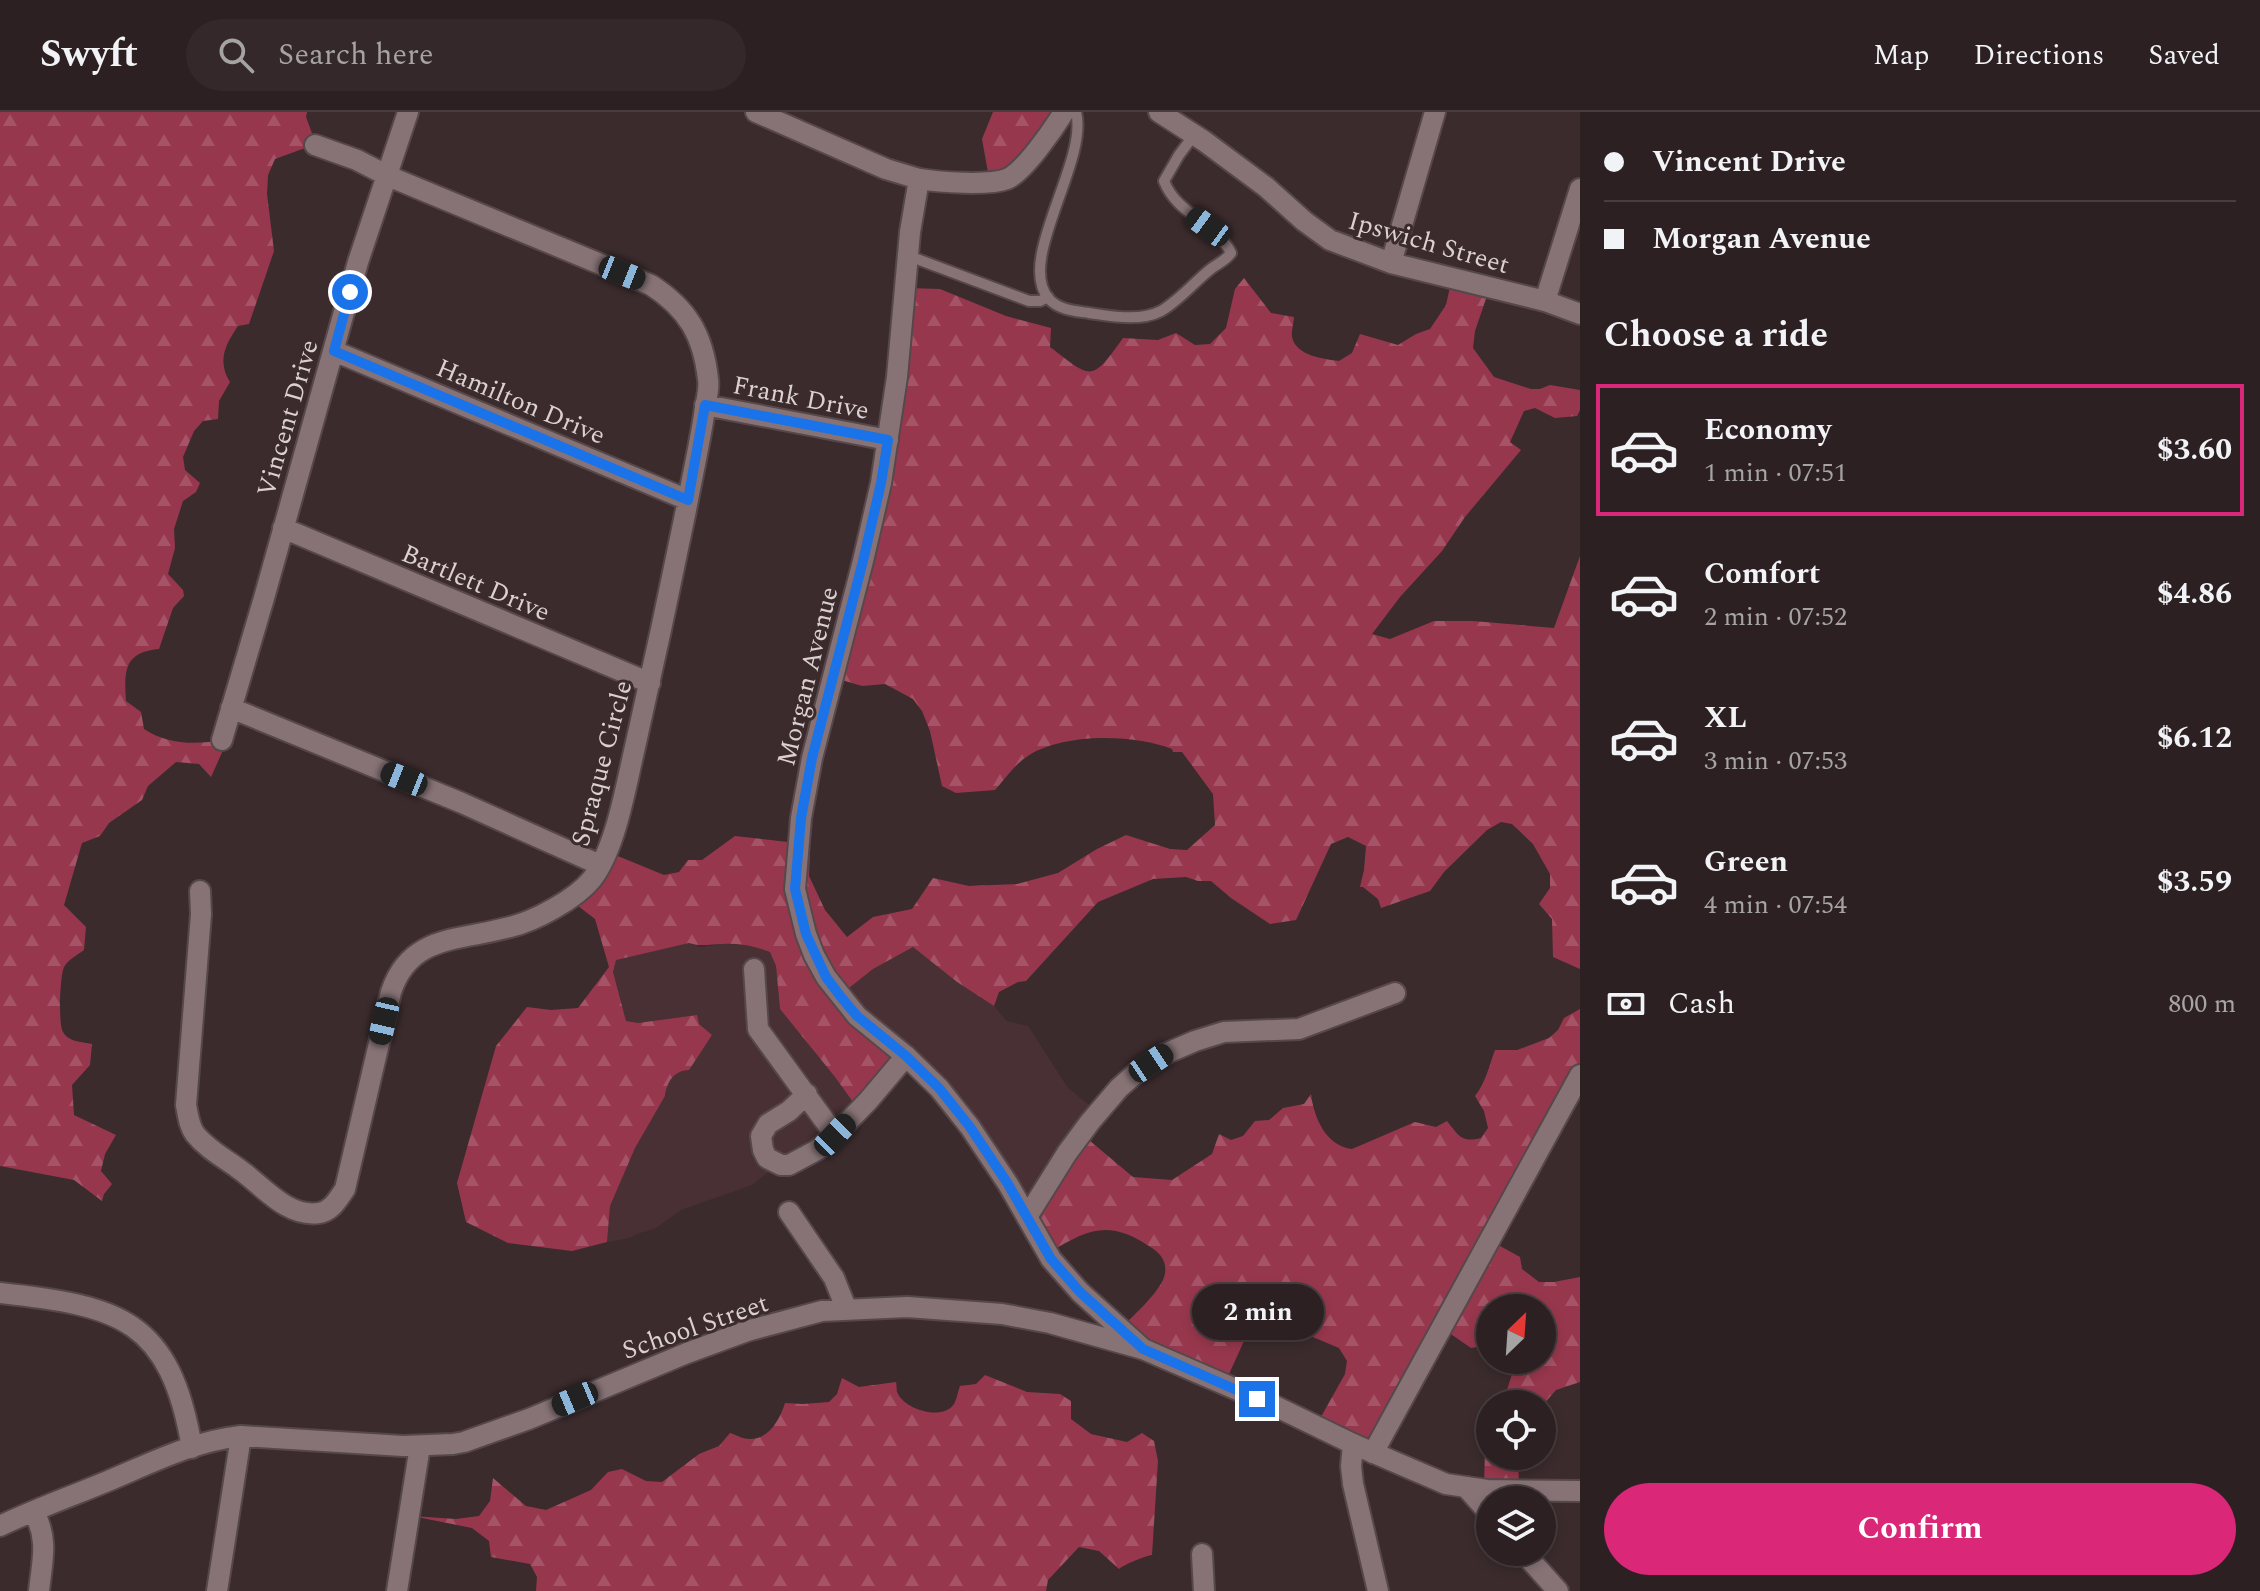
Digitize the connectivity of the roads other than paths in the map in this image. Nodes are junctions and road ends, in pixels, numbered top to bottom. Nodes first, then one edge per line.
1 (408, 112) edge
2 (756, 112) edge
3 (1064, 112) edge
4 (1076, 112) edge
5 (1159, 112) edge
6 (1435, 112) edge
7 (1194, 135) junction
8 (315, 145) dead end
9 (388, 176) junction
10 (919, 179) junction
11 (1580, 189) edge
12 (909, 256) junction
13 (1391, 263) junction
14 (1048, 297) junction
15 (1545, 301) junction
16 (1580, 314) edge
17 (334, 351) junction
18 (705, 405) junction
19 (888, 440) junction
20 (688, 500) junction
21 (283, 528) junction
22 (650, 683) junction
23 (231, 708) junction
24 (222, 740) dead end
25 (600, 865) junction
26 (200, 891) dead end
27 (754, 969) dead end
28 (1395, 993) dead end
29 (906, 1056) junction
30 (1580, 1075) edge
31 (807, 1094) junction
32 (835, 1135) junction
33 (789, 1212) dead end
34 (1027, 1217) junction
35 (0, 1293) edge
36 (846, 1308) junction
37 (1143, 1349) junction
38 (241, 1436) junction
39 (1353, 1444) junction
40 (420, 1446) junction
41 (192, 1448) junction
42 (1373, 1453) junction
43 (1466, 1487) junction
44 (1580, 1491) edge
45 (1476, 1498) edge
46 (34, 1512) junction
47 (0, 1526) edge
48 (1202, 1554) dead end
49 (1536, 1566) edge
50 (39, 1591) edge
51 (217, 1591) edge
52 (397, 1591) edge
53 (1204, 1591) edge
54 (1378, 1591) edge
55 (1558, 1591) edge

1 - 9 street, Vincent Drive
2 - 10 street
3 - 10 street
4 - 14 lane
5 - 7 street, Ipswich Street
6 - 13 street
7 - 13 street, Ipswich Street
7 - 14 lane
8 - 9 street, Spraque Circle
9 - 17 street, Vincent Drive
9 - 18 street, Spraque Circle
10 - 12 street, Morgan Avenue
11 - 15 street
12 - 14 lane
12 - 19 street, Morgan Avenue
13 - 15 street, Ipswich Street
15 - 16 street, Ipswich Street
17 - 20 street, Hamilton Drive
17 - 21 street, Vincent Drive
18 - 19 street, Frank Drive
18 - 20 street, Spraque Circle
19 - 29 street, Morgan Avenue
20 - 22 street, Spraque Circle
21 - 22 street, Bartlett Drive
21 - 23 street, Vincent Drive
22 - 25 street, Spraque Circle
23 - 24 street, Vincent Drive
23 - 25 street
25 - 26 street, Spraque Circle
27 - 31 street
28 - 34 street
29 - 32 street
29 - 34 street, Morgan Avenue
30 - 42 street
31 - 32 street
31 - 32 street
33 - 36 street
34 - 37 street, Morgan Avenue
35 - 41 street
36 - 37 street, School Street
36 - 40 street, School Street
37 - 39 street, Morgan Avenue
38 - 40 street, School Street
38 - 41 street, School Street
38 - 51 street
39 - 42 street, Morgan Avenue
39 - 54 street
40 - 52 street
41 - 46 street, School Street
42 - 43 street, Morgan Avenue
43 - 44 street, Morgan Avenue
43 - 45 street
46 - 47 street, School Street
46 - 50 street
48 - 53 street
49 - 55 street

